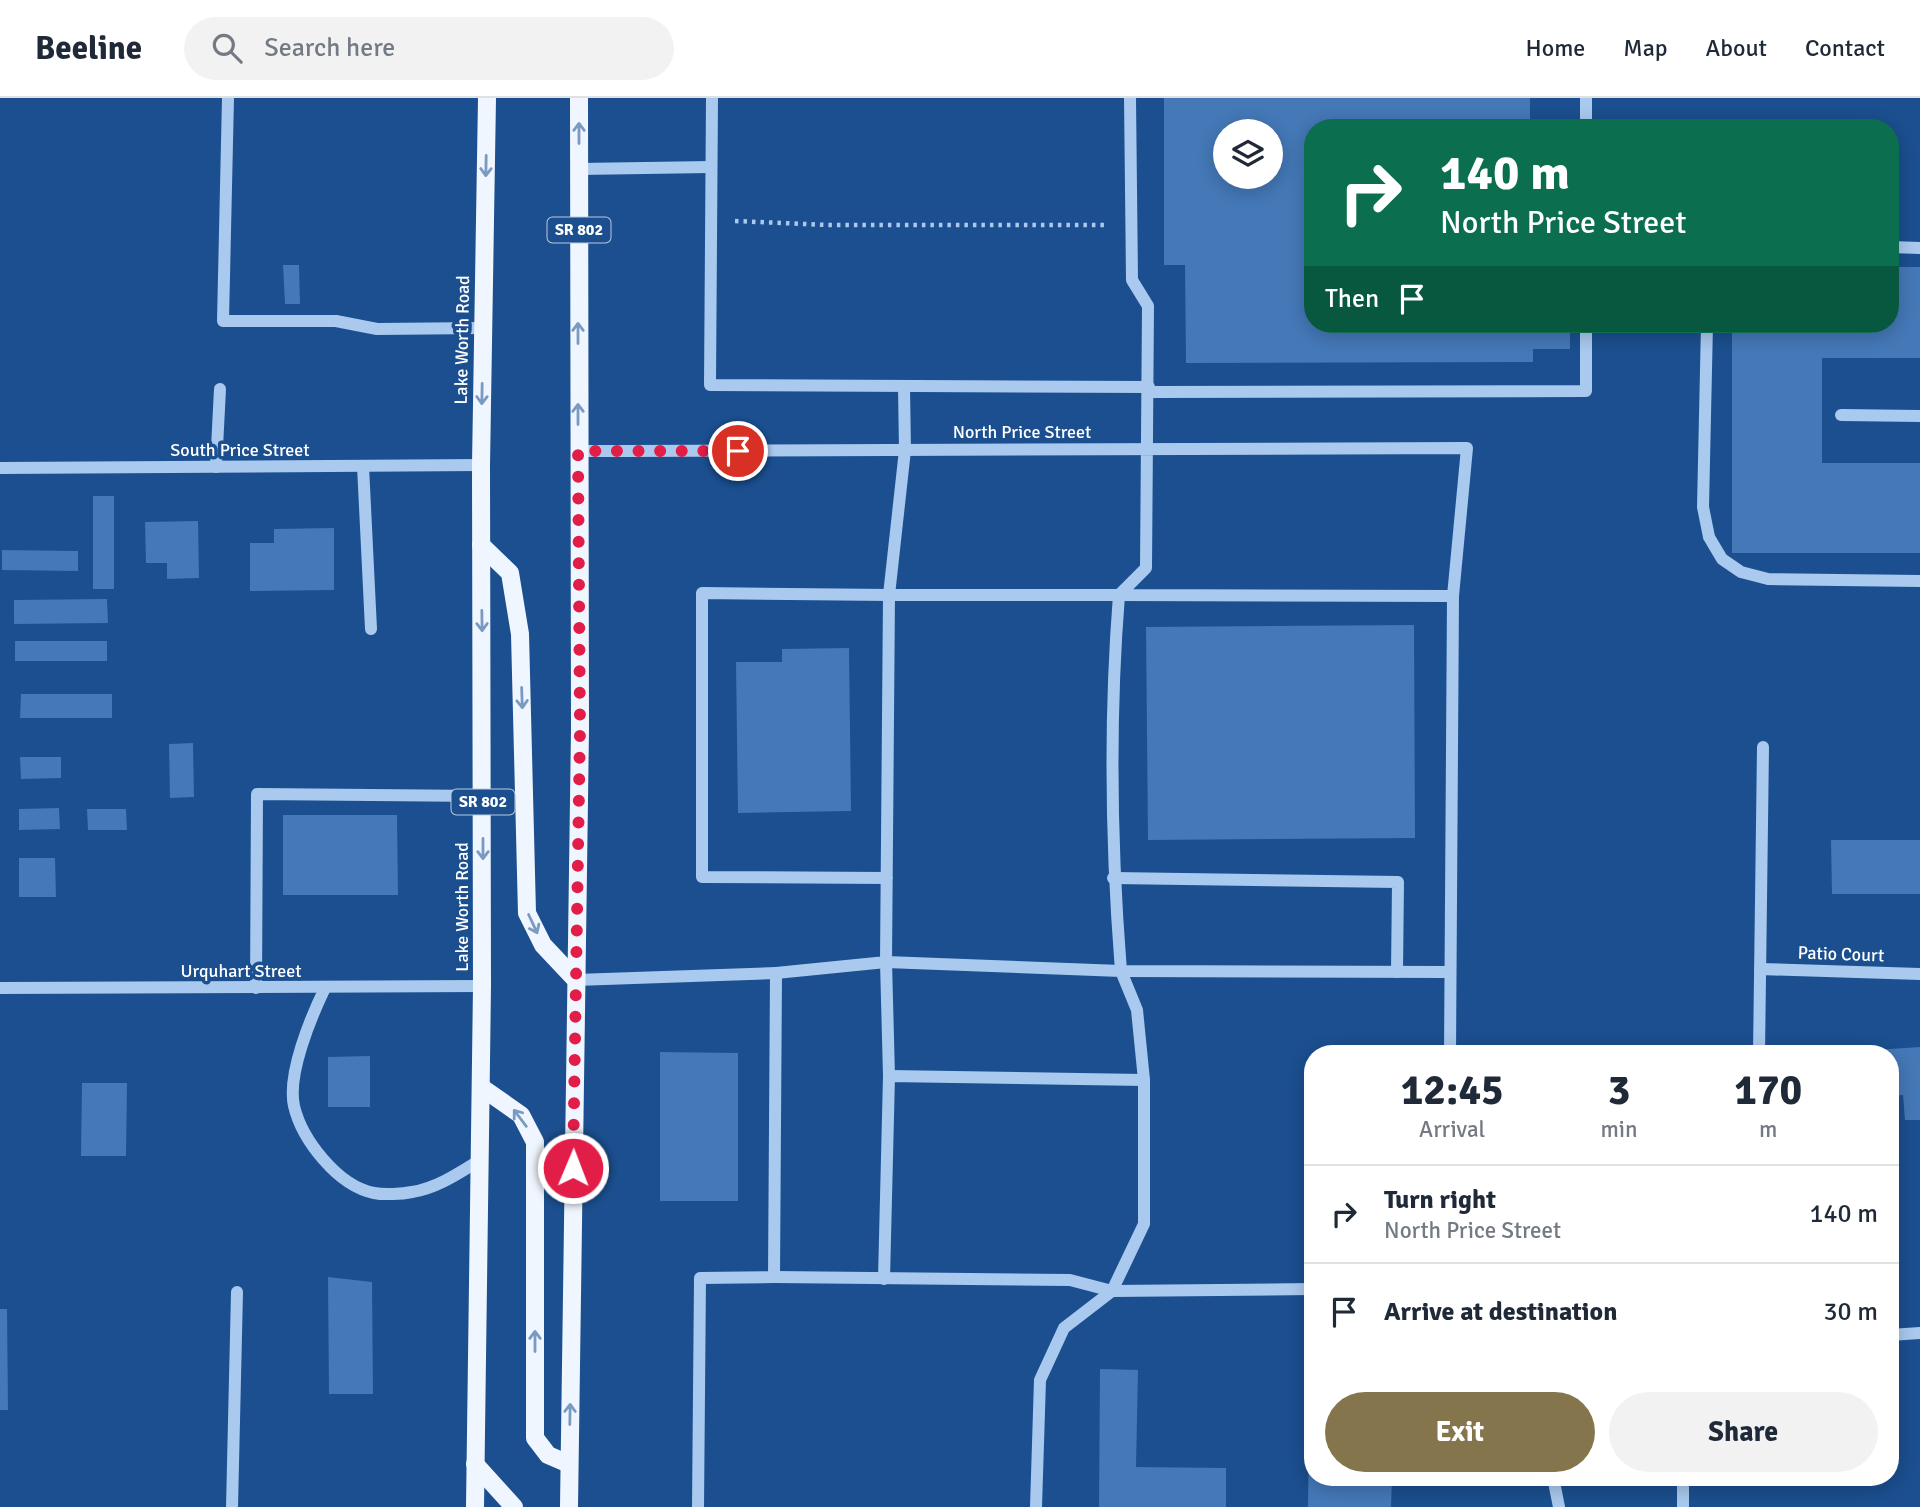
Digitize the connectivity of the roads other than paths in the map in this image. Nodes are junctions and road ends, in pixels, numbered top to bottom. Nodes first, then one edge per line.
1 (228, 98) edge
2 (487, 98) edge
3 (579, 98) edge
4 (712, 98) edge
5 (1130, 98) edge
6 (1586, 98) edge
7 (1586, 119) edge
8 (711, 167) junction
9 (579, 169) junction
10 (1899, 247) edge
11 (1920, 248) edge
12 (483, 328) junction
13 (1586, 333) edge
14 (1707, 333) edge
15 (904, 388) junction
16 (220, 389) dead end
17 (1149, 389) junction
18 (1840, 415) dead end
19 (1920, 416) edge
20 (1149, 449) junction
21 (905, 450) junction
22 (578, 451) junction
23 (481, 465) junction
24 (363, 466) junction
25 (216, 467) junction
26 (0, 468) edge
27 (481, 544) junction
28 (1920, 581) edge
29 (889, 595) junction
30 (1119, 595) junction
31 (1453, 596) junction
32 (371, 629) dead end
33 (1763, 747) dead end
34 (483, 796) junction
35 (887, 878) junction
36 (1114, 878) junction
37 (886, 962) junction
38 (1760, 969) junction
39 (1121, 971) junction
40 (1397, 972) junction
41 (1450, 972) junction
42 (776, 973) junction
43 (1920, 974) edge
44 (576, 980) junction
45 (482, 986) junction
46 (0, 988) edge
47 (256, 988) junction
48 (325, 988) junction
49 (1450, 1045) edge
50 (1759, 1045) edge
51 (889, 1076) junction
52 (1144, 1080) junction
53 (481, 1087) junction
54 (480, 1160) junction
55 (774, 1277) junction
56 (884, 1279) junction
57 (1304, 1289) edge
58 (1112, 1291) junction
59 (237, 1292) dead end
60 (1920, 1332) edge
61 (1899, 1334) edge
62 (475, 1464) junction
63 (569, 1464) junction
64 (1555, 1486) edge
65 (1683, 1486) edge
66 (232, 1507) edge
67 (475, 1507) edge
68 (514, 1507) edge
69 (569, 1507) edge
70 (698, 1507) edge
71 (1036, 1507) edge
72 (1559, 1507) edge
73 (1683, 1507) edge

1 - 12 street
2 -> 12 main road, Lake Worth Road / SR 802
9 -> 3 main road, SR 802
4 - 8 street
5 - 17 street
6 - 7 street
8 - 9 street
8 - 15 street
22 -> 9 main road, SR 802
10 - 11 street
12 -> 23 main road, Lake Worth Road / SR 802
13 - 17 street
14 - 28 street
15 - 17 street
15 - 21 street
16 - 25 street
17 - 20 street
18 - 19 street
20 - 21 street, North Price Street
20 - 30 street
20 - 31 street, North Price Street
21 - 22 street, North Price Street
21 - 29 street
22 - 44 main road, SR 802
23 - 24 street, South Price Street
23 - 27 main road, Lake Worth Road / SR 802
24 - 25 street, South Price Street
24 - 32 street
25 - 26 street, South Price Street
27 -> 34 main road, Lake Worth Road / SR 802
27 -> 44 main road
29 - 30 street
29 - 35 street
29 - 35 street
30 - 31 street
30 - 36 street
31 - 41 street
33 - 38 street
34 -> 45 main road, Lake Worth Road / SR 802
34 - 47 street
35 - 37 street
36 - 39 street
36 - 40 street
37 - 39 street
37 - 42 street
37 - 51 street
38 - 43 street, Patio Court
38 - 50 street
39 - 40 street
39 - 52 street
40 - 41 street
41 - 49 street
42 - 44 street
42 - 55 street
63 -> 44 main road, SR 802
45 - 48 street, Urquhart Street
45 - 53 main road, Lake Worth Road / SR 802
46 - 47 street, Urquhart Street
47 - 48 street, Urquhart Street
48 - 54 street
51 - 52 street
51 - 56 street
52 - 58 street
53 - 54 main road, Lake Worth Road / SR 802
63 -> 53 main road
54 - 62 main road, Lake Worth Road / SR 802
55 - 56 street
55 - 70 street
56 - 58 street
57 - 58 street
58 - 71 street
59 - 66 street
60 - 61 street
62 - 67 main road, Lake Worth Road / SR 802
62 - 68 main road
63 - 69 main road, SR 802
64 - 72 street
65 - 73 street

